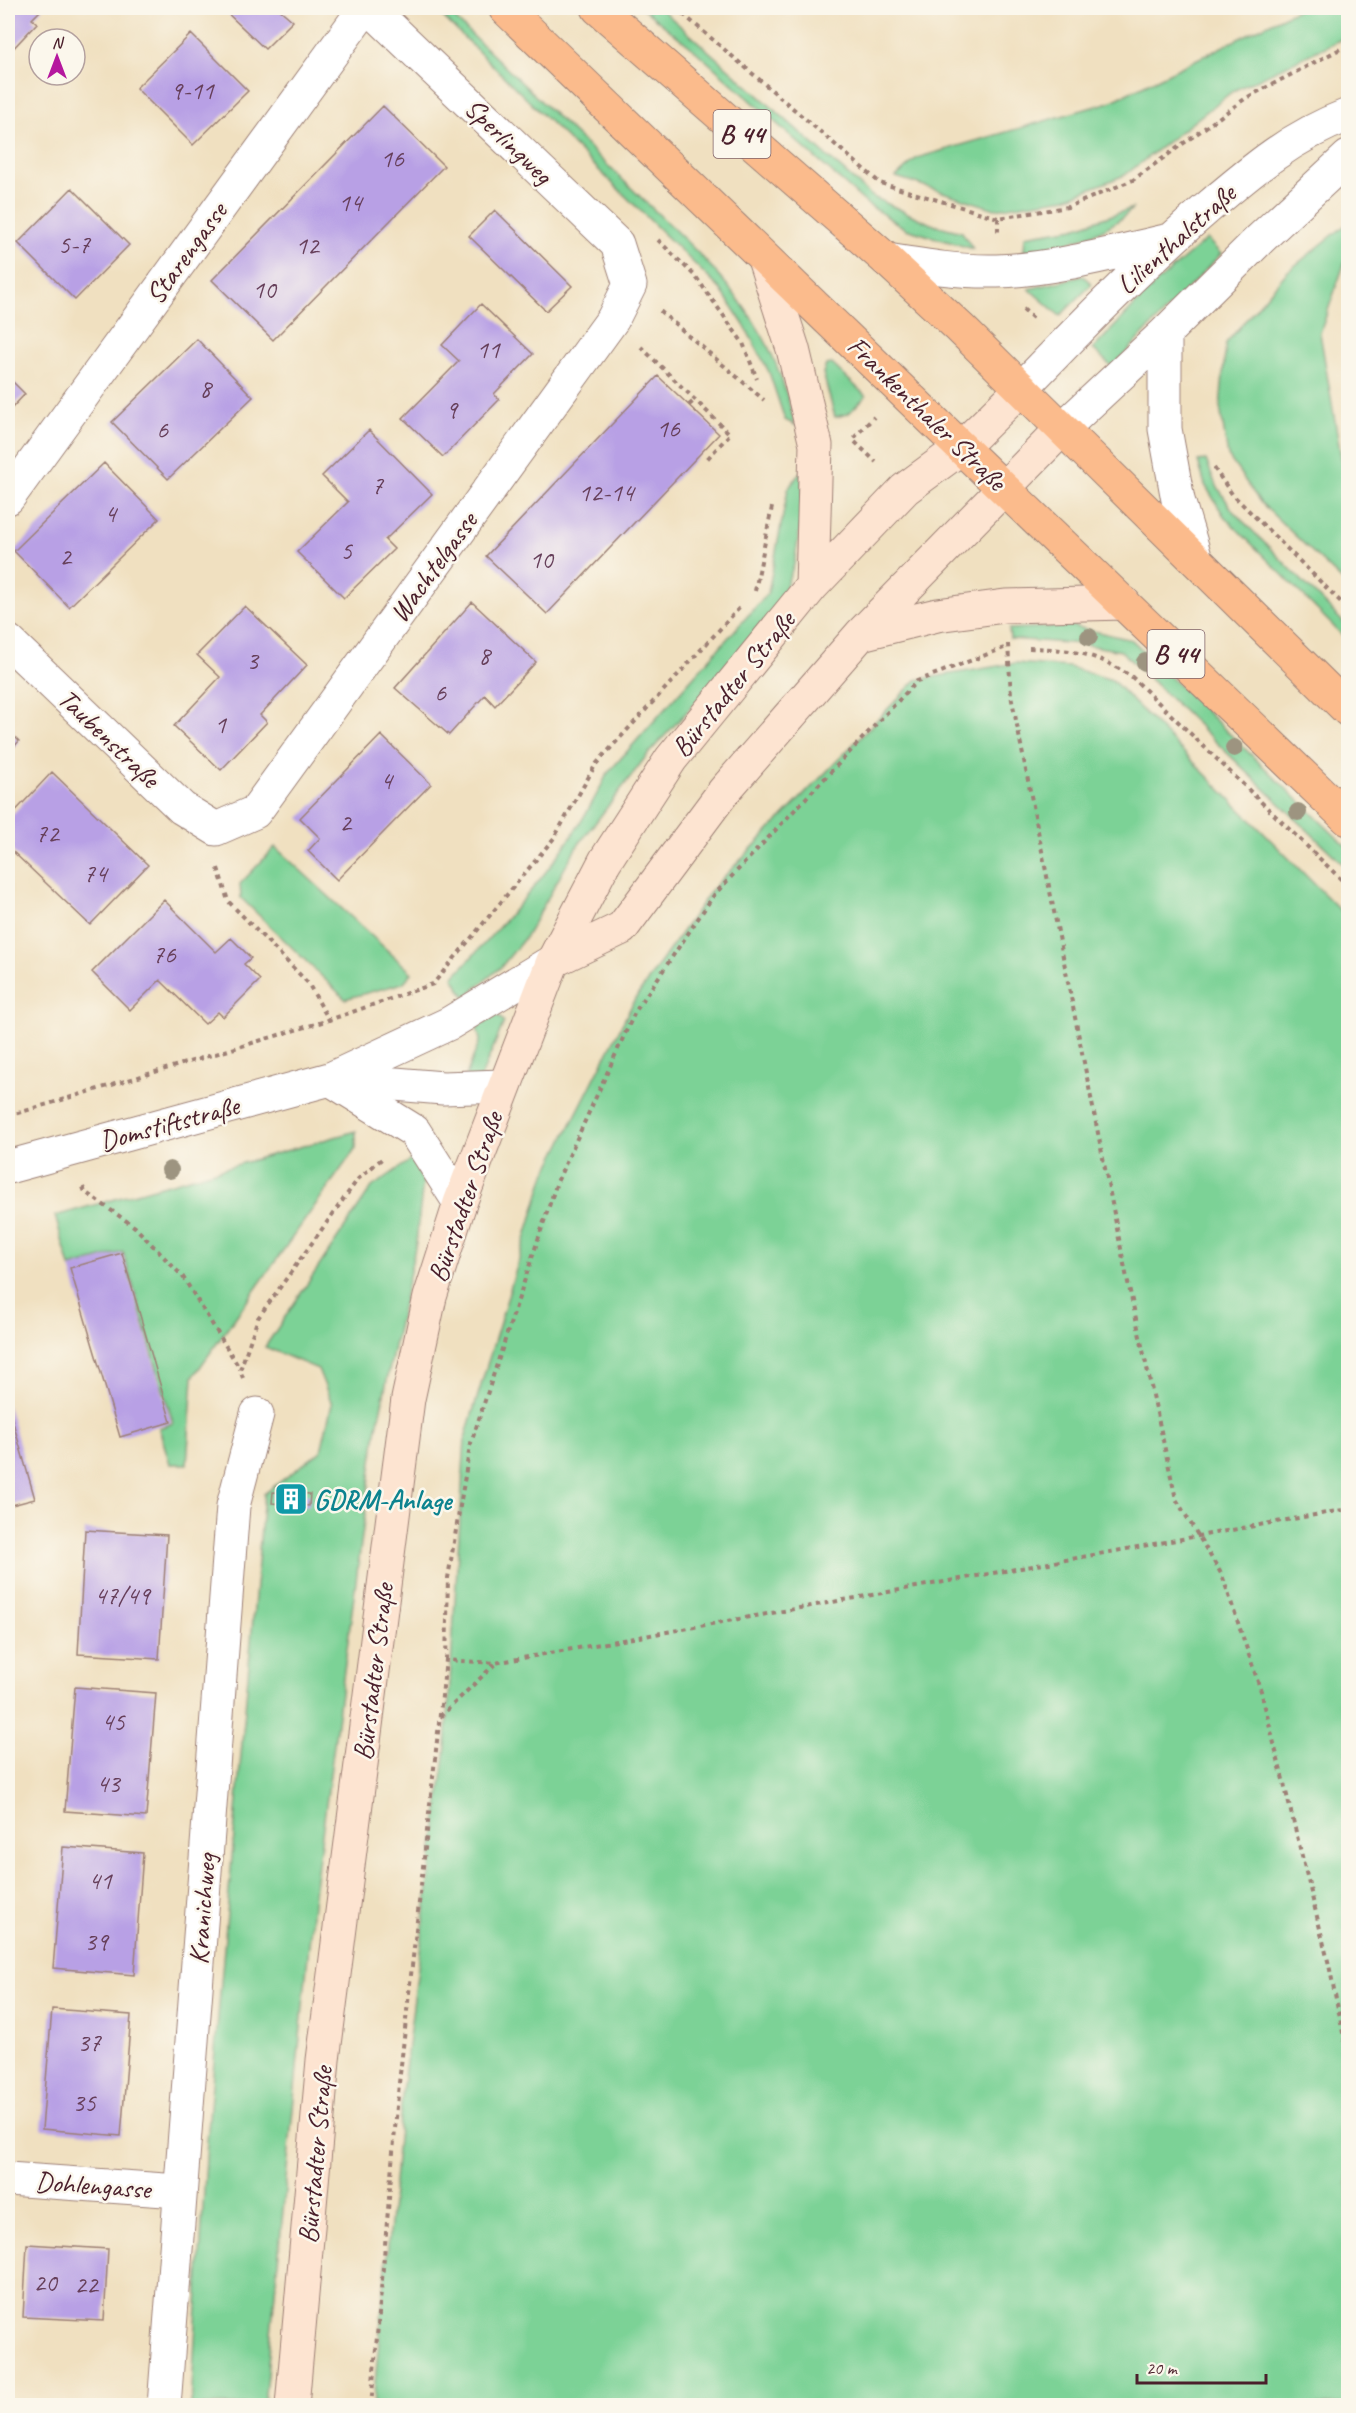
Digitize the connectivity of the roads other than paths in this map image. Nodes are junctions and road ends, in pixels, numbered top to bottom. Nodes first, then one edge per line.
1 (365, 8) edge
2 (370, 8) edge
3 (505, 8) edge
4 (598, 8) edge
5 (1348, 115) edge
6 (1348, 157) edge
7 (1170, 240) junction
8 (764, 259) junction
9 (887, 260) junction
10 (630, 285) joint
11 (1165, 333) junction
12 (1022, 388) junction
13 (1062, 429) junction
14 (961, 448) junction
15 (1004, 488) junction
16 (8, 498) edge
17 (1196, 560) junction
18 (812, 586) junction
19 (1124, 603) junction
20 (861, 634) junction
21 (8, 640) edge
22 (1348, 710) edge
23 (1348, 819) edge
24 (216, 829) joint
25 (553, 960) junction
26 (330, 1079) junction
27 (503, 1086) junction
28 (8, 1167) edge
29 (460, 1203) junction
30 (256, 1414) road end
31 (8, 2179) edge
32 (179, 2191) junction
33 (164, 2406) edge
34 (292, 2406) edge

1 - 16 street, Starengasse
2 - 10 street, Sperlingweg
3 - 8 main road, Frankenthaler Straße / B 44
4 - 9 main road, B 44
5 - 7 street, Lilienthalstraße
6 - 11 street, Lilienthalstraße
7 - 9 street
7 - 12 street, Lilienthalstraße
8 - 14 main road, Frankenthaler Straße / B 44
8 - 18 main road
9 - 12 main road, B 44
10 - 24 street, Wachtelgasse
11 - 13 street, Lilienthalstraße
11 - 17 street
12 - 13 main road, B 44
12 - 14 main road, Bürstadter Straße
13 - 15 main road
13 - 17 main road, B 44
14 - 15 main road, Frankenthaler Straße / B 44
14 - 18 main road, Bürstadter Straße
15 - 19 main road, Frankenthaler Straße / B 44
15 - 20 main road
17 - 22 main road, B 44
18 - 25 main road, Bürstadter Straße
19 - 20 main road
19 - 23 main road, Frankenthaler Straße / B 44
20 - 25 main road
21 - 24 street, Taubenstraße
25 - 26 street
25 - 27 main road, Bürstadter Straße
26 - 27 street
26 - 28 street, Domstiftstraße
26 - 29 street
27 - 29 main road, Bürstadter Straße
29 - 34 main road, Bürstadter Straße
30 - 32 street, Kranichweg
31 - 32 street, Dohlengasse
32 - 33 street, Kranichweg

